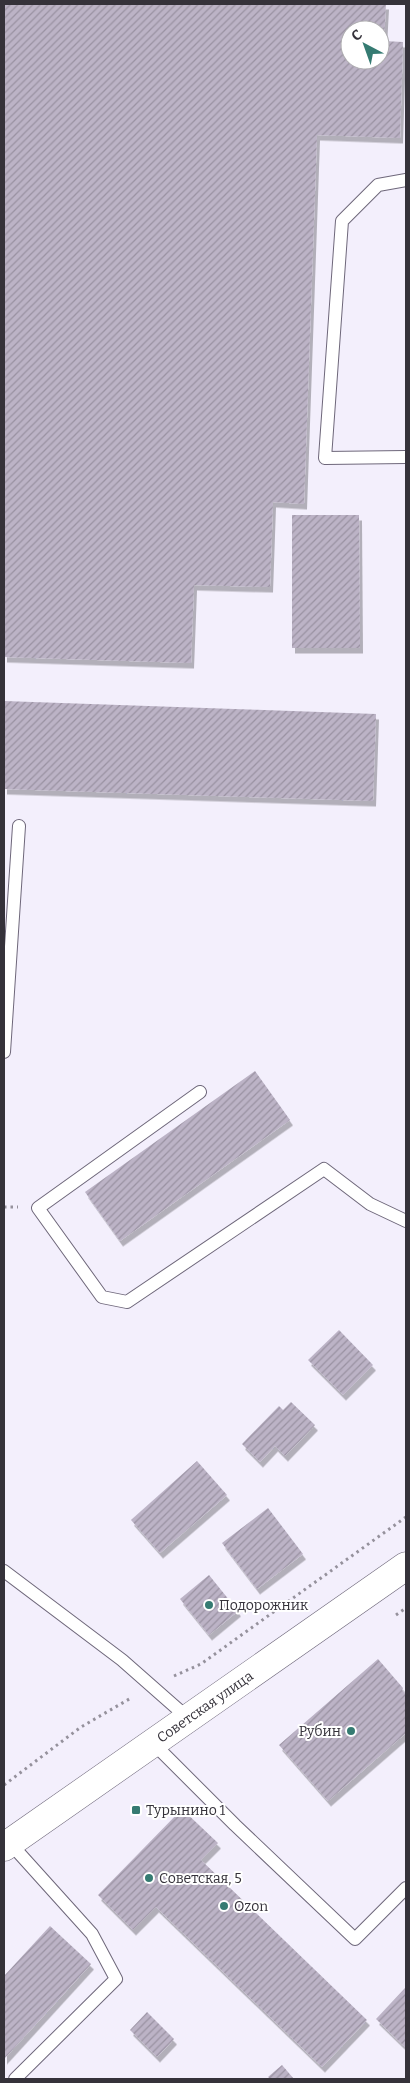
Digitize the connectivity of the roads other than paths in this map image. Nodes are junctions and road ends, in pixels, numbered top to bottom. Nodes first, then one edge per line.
1 (406, 180) edge
2 (406, 457) edge
3 (19, 826) dead end
4 (4, 1052) edge
5 (200, 1092) dead end
6 (406, 1221) edge
7 (406, 1566) edge
8 (4, 1571) edge
9 (189, 1719) junction
10 (154, 1744) junction
11 (7, 1845) edge
12 (406, 1888) edge
13 (15, 2079) edge

1 - 2 lane
3 - 4 lane
5 - 6 lane
7 - 9 main road, Советская улица
8 - 9 lane
9 - 10 main road, Советская улица
10 - 11 main road, Советская улица
10 - 12 lane
11 - 13 lane

